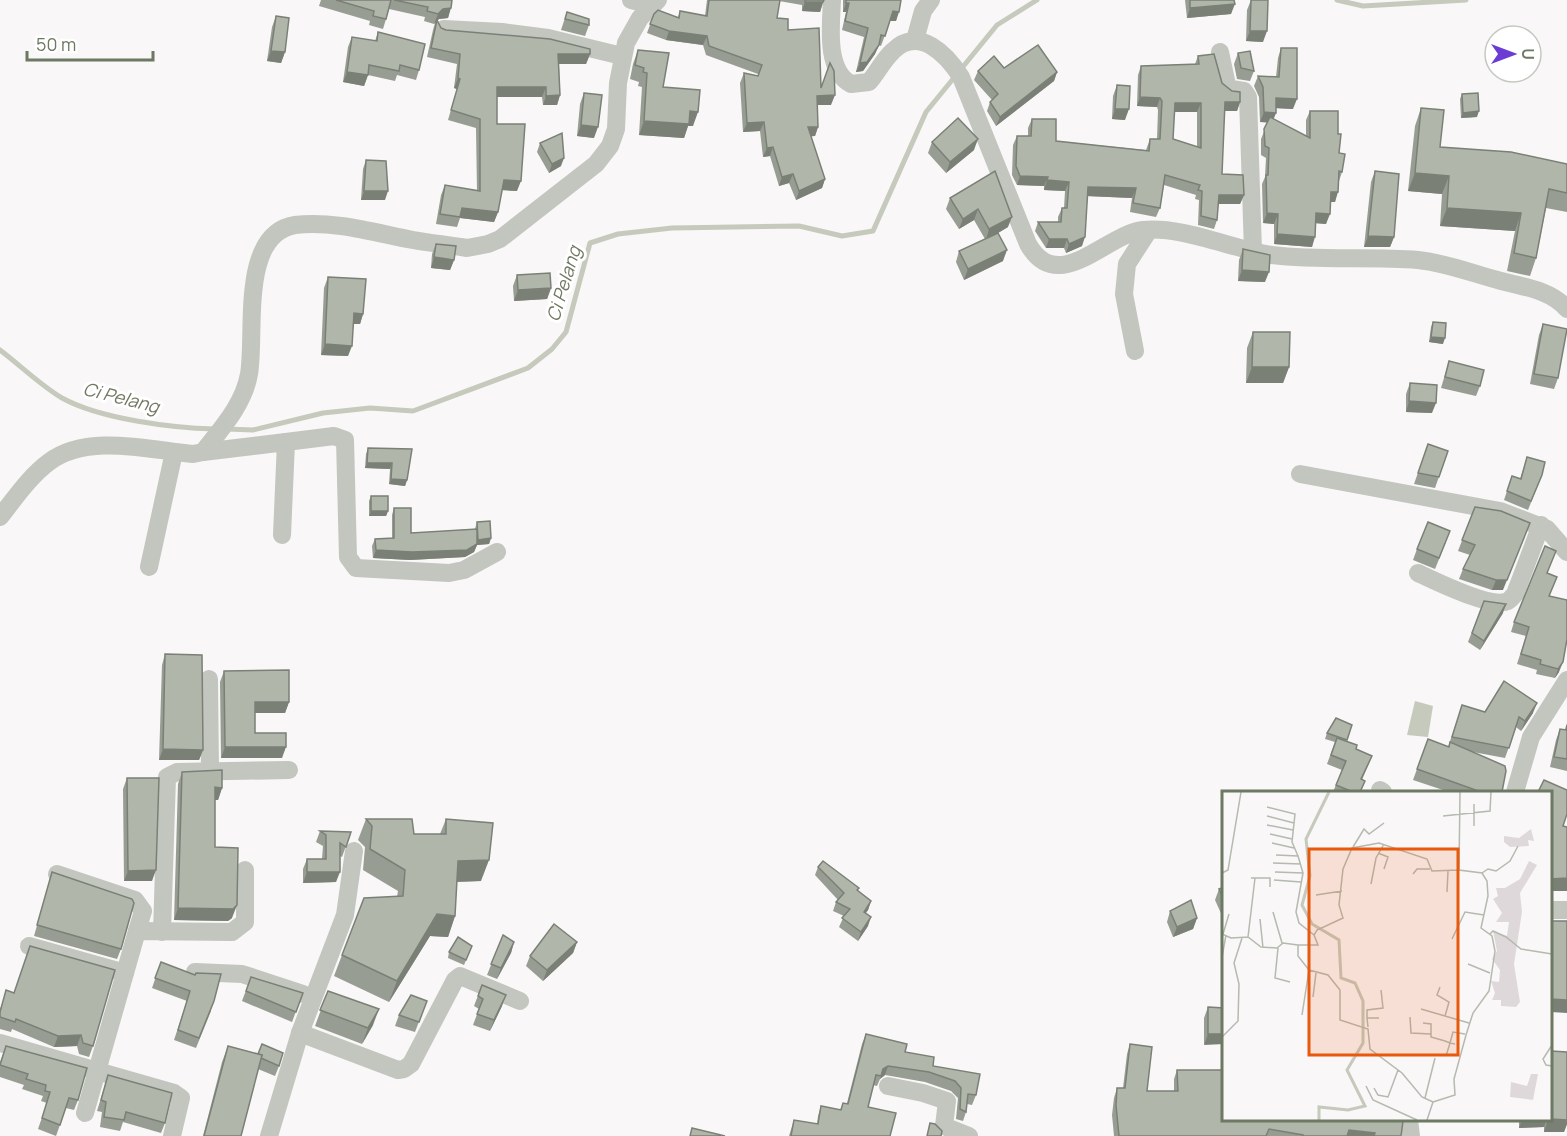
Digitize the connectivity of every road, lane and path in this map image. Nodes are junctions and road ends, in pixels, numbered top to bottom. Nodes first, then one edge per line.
1 (631, 0) edge
2 (832, 0) edge
3 (931, 0) edge
4 (655, 3) edge
5 (444, 29) edge
6 (915, 40) junction
7 (1220, 52) dead end
8 (622, 56) junction
9 (1149, 230) junction
10 (1253, 252) junction
11 (1567, 309) edge
12 (1135, 351) dead end
13 (286, 442) junction
14 (208, 446) junction
15 (174, 452) junction
16 (1300, 474) dead end
17 (0, 517) edge
18 (1541, 525) junction
19 (282, 535) dead end
20 (497, 552) dead end
21 (1567, 552) edge
22 (148, 567) dead end
23 (1418, 573) dead end
24 (209, 679) dead end
25 (1567, 681) edge
26 (289, 770) dead end
27 (210, 771) junction
28 (1515, 791) edge
29 (354, 851) dead end
30 (245, 870) dead end
31 (57, 874) edge
32 (137, 931) junction
33 (162, 932) junction
34 (29, 946) edge
35 (195, 972) edge
36 (125, 973) junction
37 (314, 997) junction
38 (520, 1001) dead end
39 (300, 1034) junction
40 (0, 1043) edge
41 (97, 1071) junction
42 (888, 1086) dead end
43 (85, 1113) dead end
44 (1409, 1121) edge
45 (172, 1136) edge
46 (269, 1136) edge
47 (969, 1136) edge
48 (1411, 1136) edge

1 - 4 street
2 - 6 street
3 - 6 street
4 - 8 street
5 - 8 street
6 - 9 street
7 - 10 street
8 - 14 street
9 - 10 street
9 - 12 street
10 - 11 street
13 - 14 street
13 - 19 street
13 - 20 street
14 - 15 street
15 - 17 street
15 - 22 street
16 - 18 street
18 - 21 street
18 - 23 street
24 - 27 street
25 - 28 street
26 - 27 street
27 - 33 street
29 - 37 street
30 - 33 street
31 - 32 street
32 - 33 street
32 - 36 street
34 - 36 street
35 - 37 street
36 - 41 street
37 - 39 street
38 - 39 street
39 - 46 street
40 - 41 street
41 - 43 street
41 - 45 street
42 - 47 street
44 - 48 street

